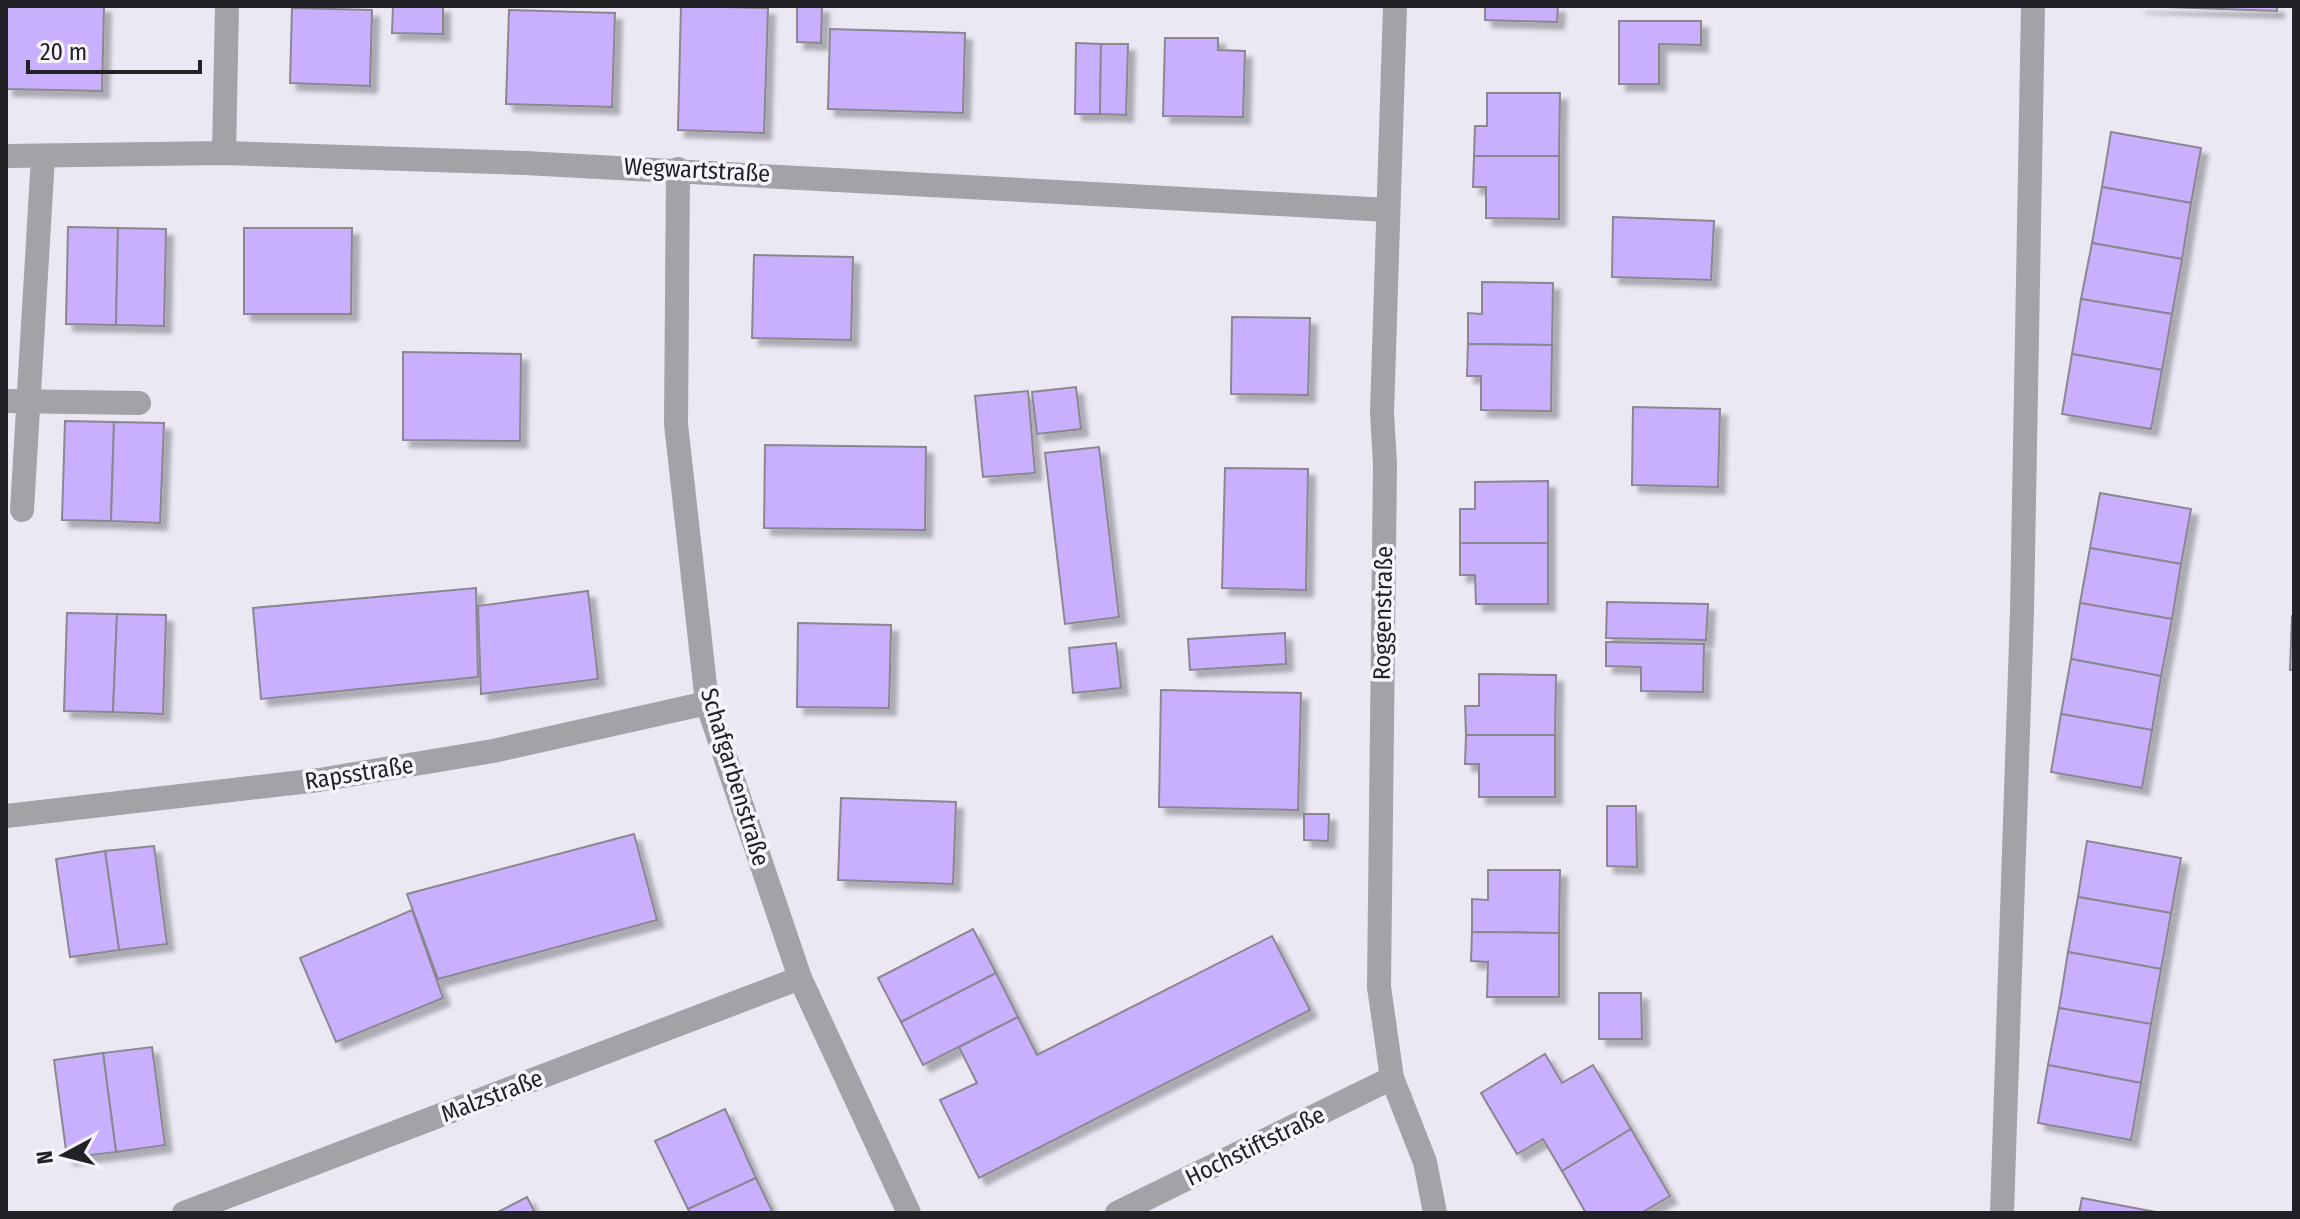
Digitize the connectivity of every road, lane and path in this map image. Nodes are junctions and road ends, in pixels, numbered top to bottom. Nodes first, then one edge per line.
1 (227, 6) edge
2 (1395, 6) edge
3 (2033, 6) edge
4 (224, 153) junction
5 (6, 156) edge
6 (43, 157) junction
7 (678, 169) junction
8 (1388, 210) junction
9 (16, 401) edge
10 (139, 403) dead end
11 (22, 510) dead end
12 (707, 703) junction
13 (6, 816) edge
14 (800, 978) junction
15 (1392, 1078) junction
16 (184, 1213) edge
17 (909, 1213) edge
18 (1117, 1213) edge
19 (1435, 1213) edge
20 (2002, 1213) edge

1 - 4 street
2 - 8 street, Roggenstraße
3 - 20 street
4 - 6 street, Wegwartstraße
4 - 7 street, Wegwartstraße
5 - 6 street, Wegwartstraße
6 - 9 street
7 - 8 street, Wegwartstraße
7 - 12 street, Schafgarbenstraße
8 - 15 street, Roggenstraße
9 - 10 street
9 - 11 street
12 - 13 street, Rapsstraße
12 - 14 street, Schafgarbenstraße
14 - 16 street, Malzstraße
14 - 17 street, Schafgarbenstraße
15 - 18 street, Hochstiftstraße
15 - 19 street, Roggenstraße

